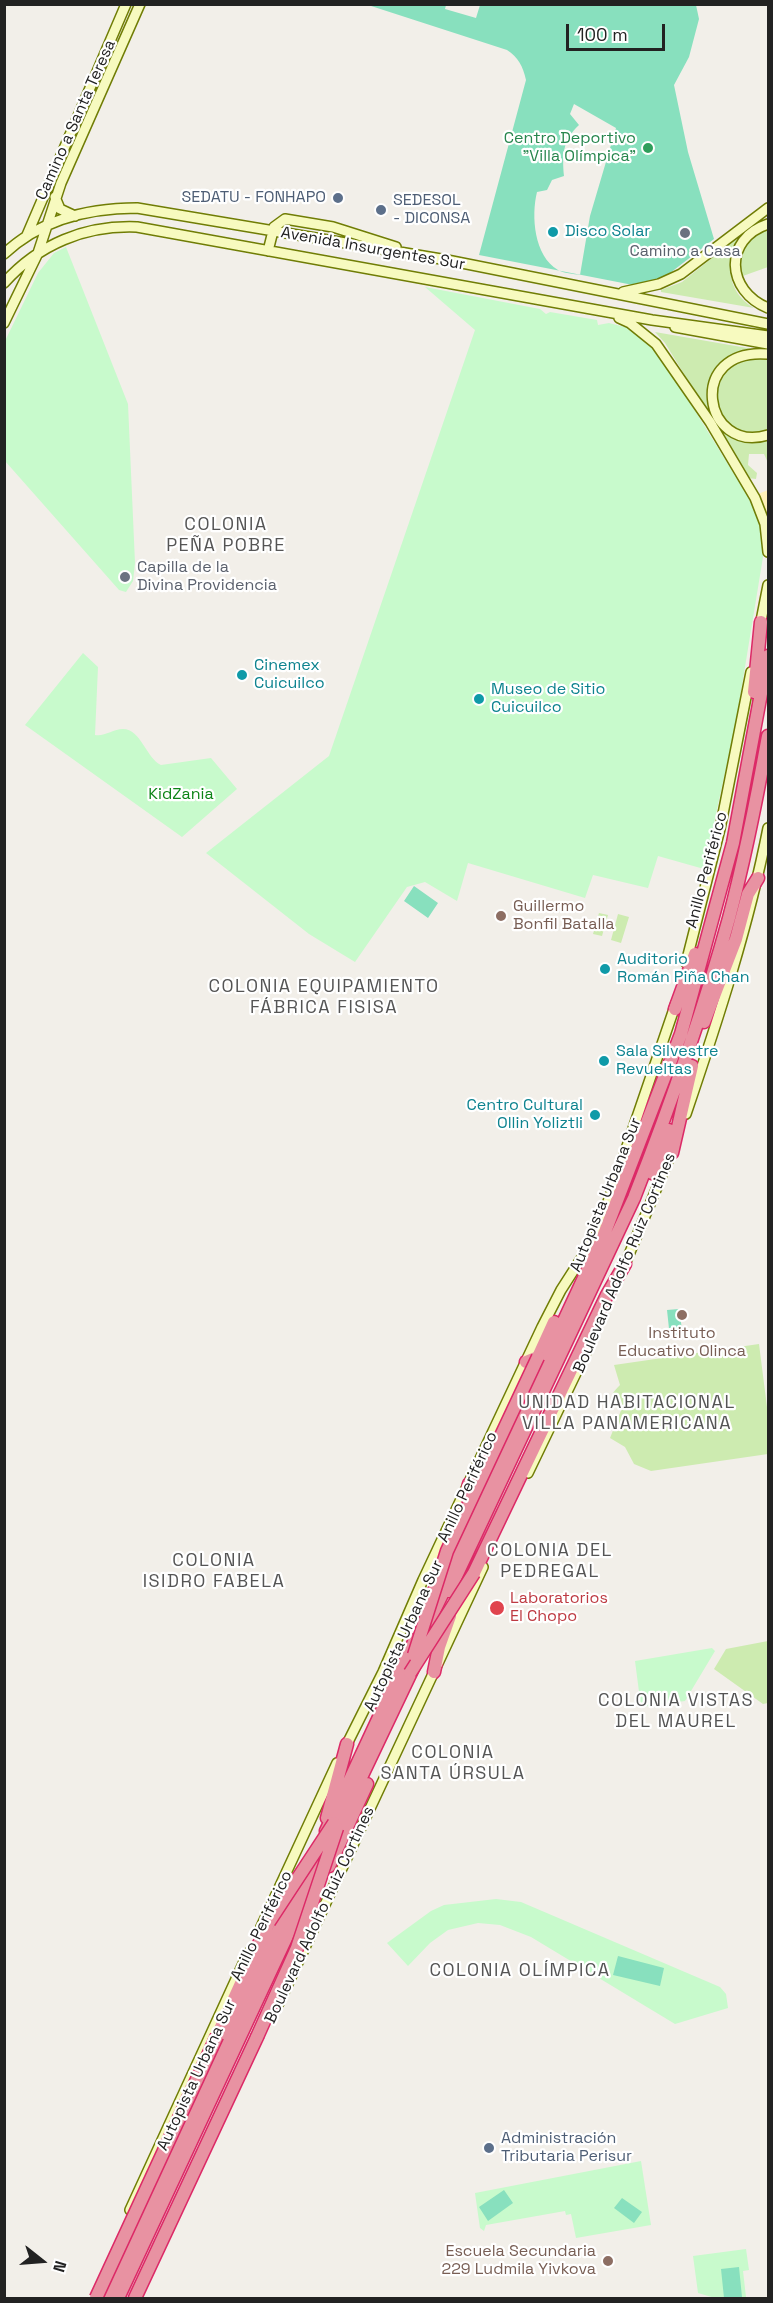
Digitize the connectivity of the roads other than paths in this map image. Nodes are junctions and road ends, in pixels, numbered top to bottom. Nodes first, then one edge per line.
1 (126, 4) edge
2 (140, 4) edge
3 (51, 178) junction
4 (61, 183) junction
5 (55, 197) junction
6 (768, 207) edge
7 (75, 216) junction
8 (768, 224) edge
9 (45, 227) junction
10 (272, 232) junction
11 (27, 235) junction
12 (14, 246) junction
13 (268, 251) junction
14 (38, 253) junction
15 (4, 254) edge
16 (421, 256) junction
17 (24, 264) junction
18 (25, 278) junction
19 (4, 283) edge
20 (615, 294) junction
21 (768, 308) edge
22 (606, 312) junction
23 (768, 318) edge
24 (751, 319) junction
25 (652, 320) junction
26 (4, 323) edge
27 (768, 324) edge
28 (768, 336) edge
29 (768, 344) edge
30 (768, 354) edge
31 (768, 435) edge
32 (768, 552) edge
33 (768, 585) edge
34 (761, 622) junction
35 (768, 656) edge
36 (768, 696) edge
37 (768, 736) edge
38 (768, 778) edge
39 (746, 789) junction
40 (768, 828) edge
41 (724, 874) junction
42 (758, 878) junction
43 (675, 1009) junction
44 (704, 1022) junction
45 (692, 1066) junction
46 (672, 1153) junction
47 (600, 1236) junction
48 (625, 1264) junction
49 (532, 1359) junction
50 (469, 1484) junction
51 (462, 1540) junction
52 (469, 1564) junction
53 (414, 1654) junction
54 (434, 1672) junction
55 (411, 1673) junction
56 (347, 1744) junction
57 (336, 1825) junction
58 (323, 1837) junction
59 (280, 1971) junction
60 (259, 2045) junction
61 (151, 2204) junction
62 (135, 2297) edge
63 (89, 2298) edge
64 (95, 2298) edge
65 (107, 2298) edge
66 (118, 2298) edge

1 - 3 main road, Camino a Santa Teresa
2 - 4 main road, Camino a Santa Teresa
3 - 4 main road
3 - 11 main road, Camino a Santa Teresa
4 - 5 main road, Camino a Santa Teresa
5 - 7 main road
5 - 9 main road, Camino a Santa Teresa
6 - 20 main road
7 - 9 main road, Avenida Insurgentes Sur
7 - 10 main road, Avenida Insurgentes Sur
8 - 21 main road
9 - 11 main road, Avenida Insurgentes Sur
9 - 14 main road, Camino a Santa Teresa
10 - 13 main road
10 - 16 main road, Avenida Insurgentes Sur
10 - 16 main road
11 - 12 main road, Avenida Insurgentes Sur
12 - 15 main road, Avenida Insurgentes Sur
12 - 17 main road
13 - 14 main road, Avenida Insurgentes Sur
13 - 22 main road, Avenida Insurgentes Sur
14 - 17 main road, Avenida Insurgentes Sur
14 - 18 main road, Camino a Santa Teresa
16 - 20 main road, Avenida Insurgentes Sur
17 - 18 main road
17 - 19 main road, Avenida Insurgentes Sur
18 - 26 main road, Camino a Santa Teresa
20 - 24 main road, Avenida Insurgentes Sur
22 - 25 main road, Avenida Insurgentes Sur
22 - 32 main road
23 - 24 main road, Avenida Insurgentes Sur
24 - 27 main road, Avenida Insurgentes Sur
25 - 28 main road, Avenida Insurgentes Sur
25 - 29 main road, Avenida Insurgentes Sur
30 - 31 main road
33 - 34 main road
34 - 39 highway
34 - 43 main road
35 - 39 highway, Anillo Periférico
36 - 53 highway, Autopista Urbana Sur, bridge
37 - 55 highway, Autopista Urbana Sur, bridge
38 - 44 highway, Anillo Periférico
39 - 41 highway, Anillo Periférico
40 - 42 main road, Boulevard Adolfo Ruiz Cortines
41 - 43 highway
41 - 47 highway, Anillo Periférico
42 - 44 highway
42 - 46 main road, Boulevard Adolfo Ruiz Cortines
43 - 47 main road
44 - 45 highway, Anillo Periférico
45 - 46 highway
45 - 52 highway, Anillo Periférico
46 - 48 main road, Boulevard Adolfo Ruiz Cortines
47 - 49 highway
47 - 49 main road
47 - 51 highway, Anillo Periférico
48 - 54 main road, Boulevard Adolfo Ruiz Cortines
48 - 55 highway, bridge
49 - 50 main road
49 - 53 highway, bridge
50 - 51 highway
50 - 56 main road
51 - 58 highway, Anillo Periférico
52 - 54 highway
52 - 59 highway, Anillo Periférico
53 - 57 highway, Autopista Urbana Sur
54 - 60 main road, Boulevard Adolfo Ruiz Cortines
55 - 57 highway, Autopista Urbana Sur
56 - 58 highway
56 - 63 main road
57 - 62 highway, bridge
57 - 64 highway, bridge
57 - 65 highway, Autopista Urbana Sur, bridge
57 - 66 highway, Autopista Urbana Sur, bridge
58 - 61 highway, Anillo Periférico
59 - 60 highway
59 - 62 highway, Anillo Periférico
60 - 62 main road, Boulevard Adolfo Ruiz Cortines
61 - 64 highway
61 - 65 highway, Anillo Periférico

